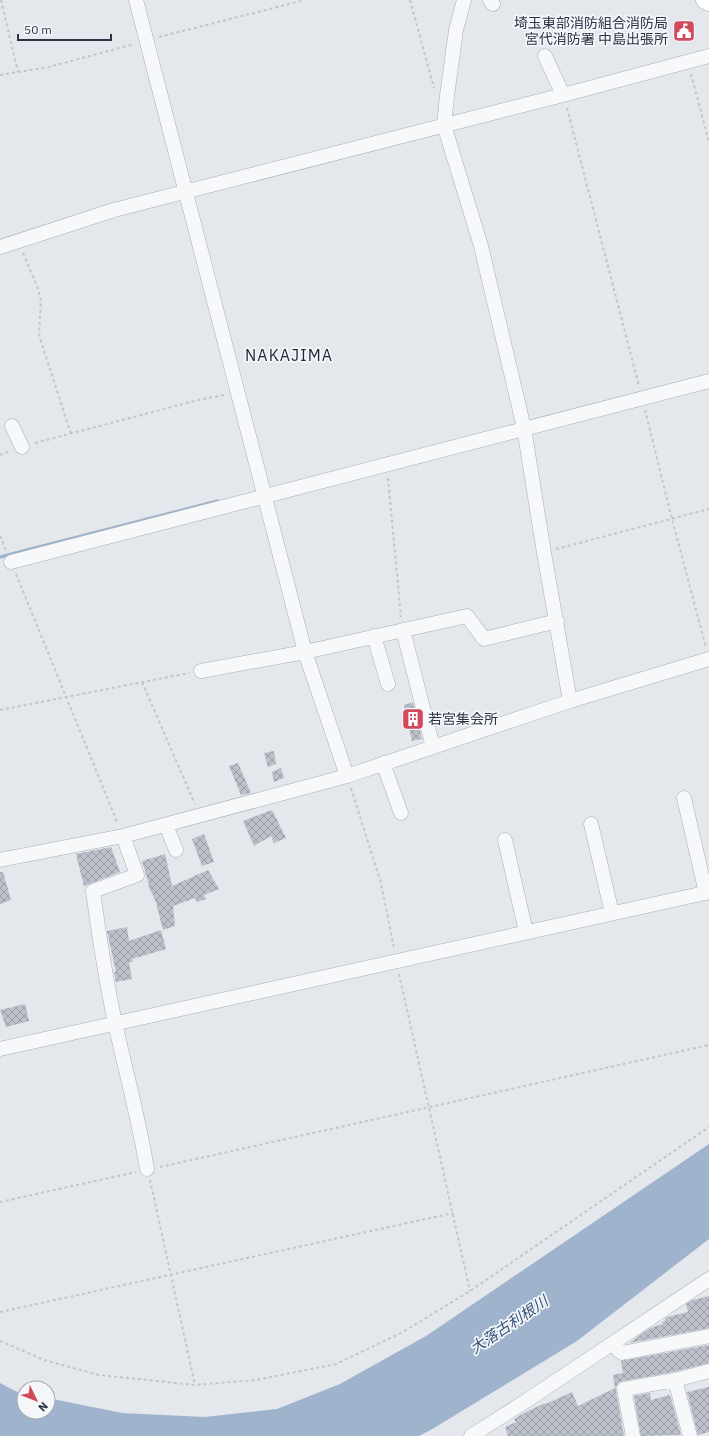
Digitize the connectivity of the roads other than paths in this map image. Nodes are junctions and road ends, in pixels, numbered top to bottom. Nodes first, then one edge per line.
1 (136, 0) edge
2 (464, 0) edge
3 (705, 0) edge
4 (709, 2) edge
5 (545, 56) dead end
6 (709, 56) edge
7 (563, 95) junction
8 (444, 125) junction
9 (185, 192) junction
10 (0, 247) edge
11 (709, 381) edge
12 (12, 426) dead end
13 (524, 428) junction
14 (22, 447) dead end
15 (264, 497) junction
16 (11, 562) road end
17 (556, 621) junction
18 (403, 630) junction
19 (374, 636) junction
20 (305, 652) junction
21 (709, 659) edge
22 (201, 671) road end
23 (388, 684) dead end
24 (570, 701) junction
25 (433, 747) junction
26 (383, 763) junction
27 (346, 776) junction
28 (684, 798) dead end
29 (401, 812) dead end
30 (591, 824) dead end
31 (166, 825) junction
32 (123, 836) junction
33 (505, 840) dead end
34 (176, 850) dead end
35 (0, 860) edge
36 (707, 892) edge
37 (612, 913) junction
38 (526, 932) junction
39 (115, 1024) junction
40 (0, 1049) edge
41 (147, 1169) road end
42 (709, 1279) edge
43 (709, 1336) edge
44 (612, 1344) junction
45 (709, 1371) edge
46 (675, 1380) junction
47 (471, 1436) edge
48 (633, 1436) edge
49 (690, 1436) edge

1 - 9 street
2 - 8 street
3 - 4 main road
5 - 7 street
6 - 7 street
7 - 8 street
8 - 9 street
8 - 13 street
9 - 10 street
9 - 15 street
11 - 13 street
12 - 14 street
13 - 15 street
13 - 17 street
15 - 16 street
15 - 20 street
17 - 18 street
17 - 24 street
18 - 19 street
18 - 25 street
19 - 20 street
19 - 23 street
20 - 22 street
20 - 27 street
21 - 24 street
24 - 25 street
25 - 26 street
26 - 27 street
26 - 29 street
27 - 31 street
28 - 36 street
30 - 37 street
31 - 32 street
31 - 34 street
32 - 35 street
32 - 39 street
33 - 38 street
36 - 37 street
37 - 38 street
38 - 39 street
39 - 40 street
39 - 41 street
42 - 44 street
43 - 44 street
44 - 47 street
45 - 46 street
46 - 48 street
46 - 49 street

